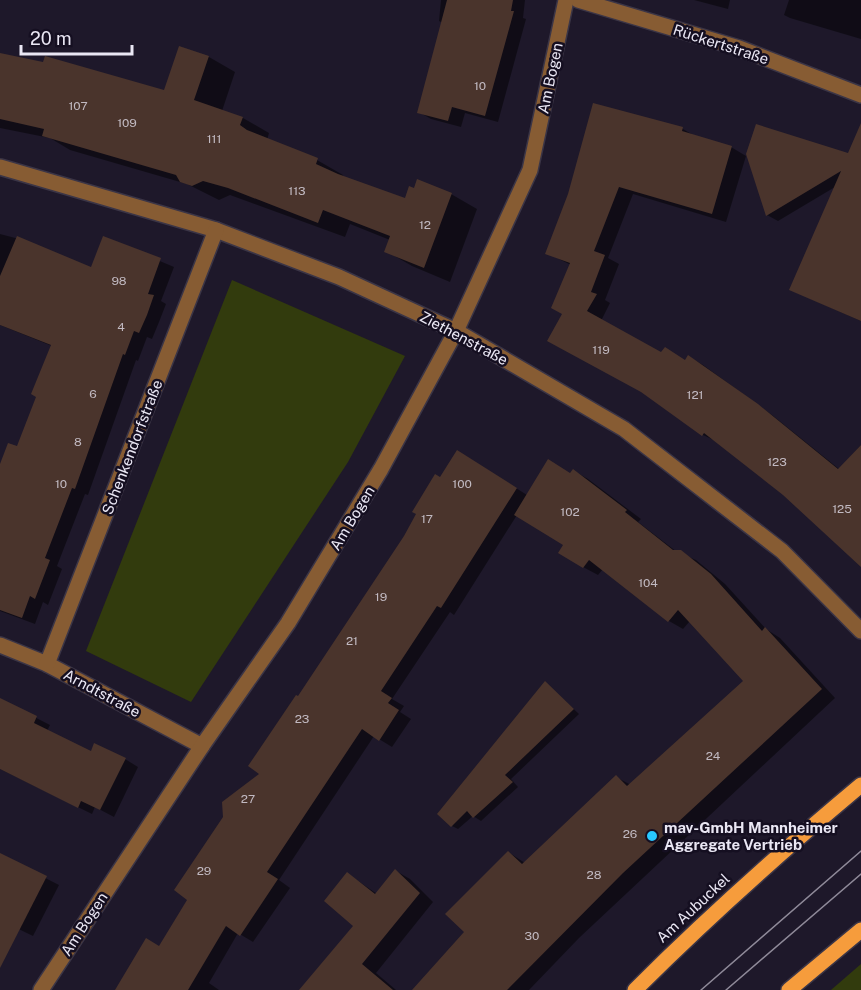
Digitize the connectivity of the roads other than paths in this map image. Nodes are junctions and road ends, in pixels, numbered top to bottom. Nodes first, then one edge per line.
1 (566, 0) edge
2 (578, 0) edge
3 (861, 95) edge
4 (0, 167) edge
5 (216, 230) junction
6 (456, 331) junction
7 (861, 631) edge
8 (0, 645) edge
9 (47, 664) junction
10 (202, 746) junction
11 (861, 785) edge
12 (861, 930) edge
13 (40, 990) edge
14 (635, 990) edge
15 (789, 990) edge

1 - 6 street, Am Bogen
2 - 3 street, Rückertstraße
4 - 5 street, Ziethenstraße
5 - 6 street, Ziethenstraße
5 - 9 street, Schenkendorfstraße
6 - 7 street, Ziethenstraße
6 - 10 street, Am Bogen
8 - 9 street, Arndtstraße
9 - 10 street, Arndtstraße
10 - 13 street, Am Bogen
11 - 14 main road, Am Aubuckel
12 - 15 main road

